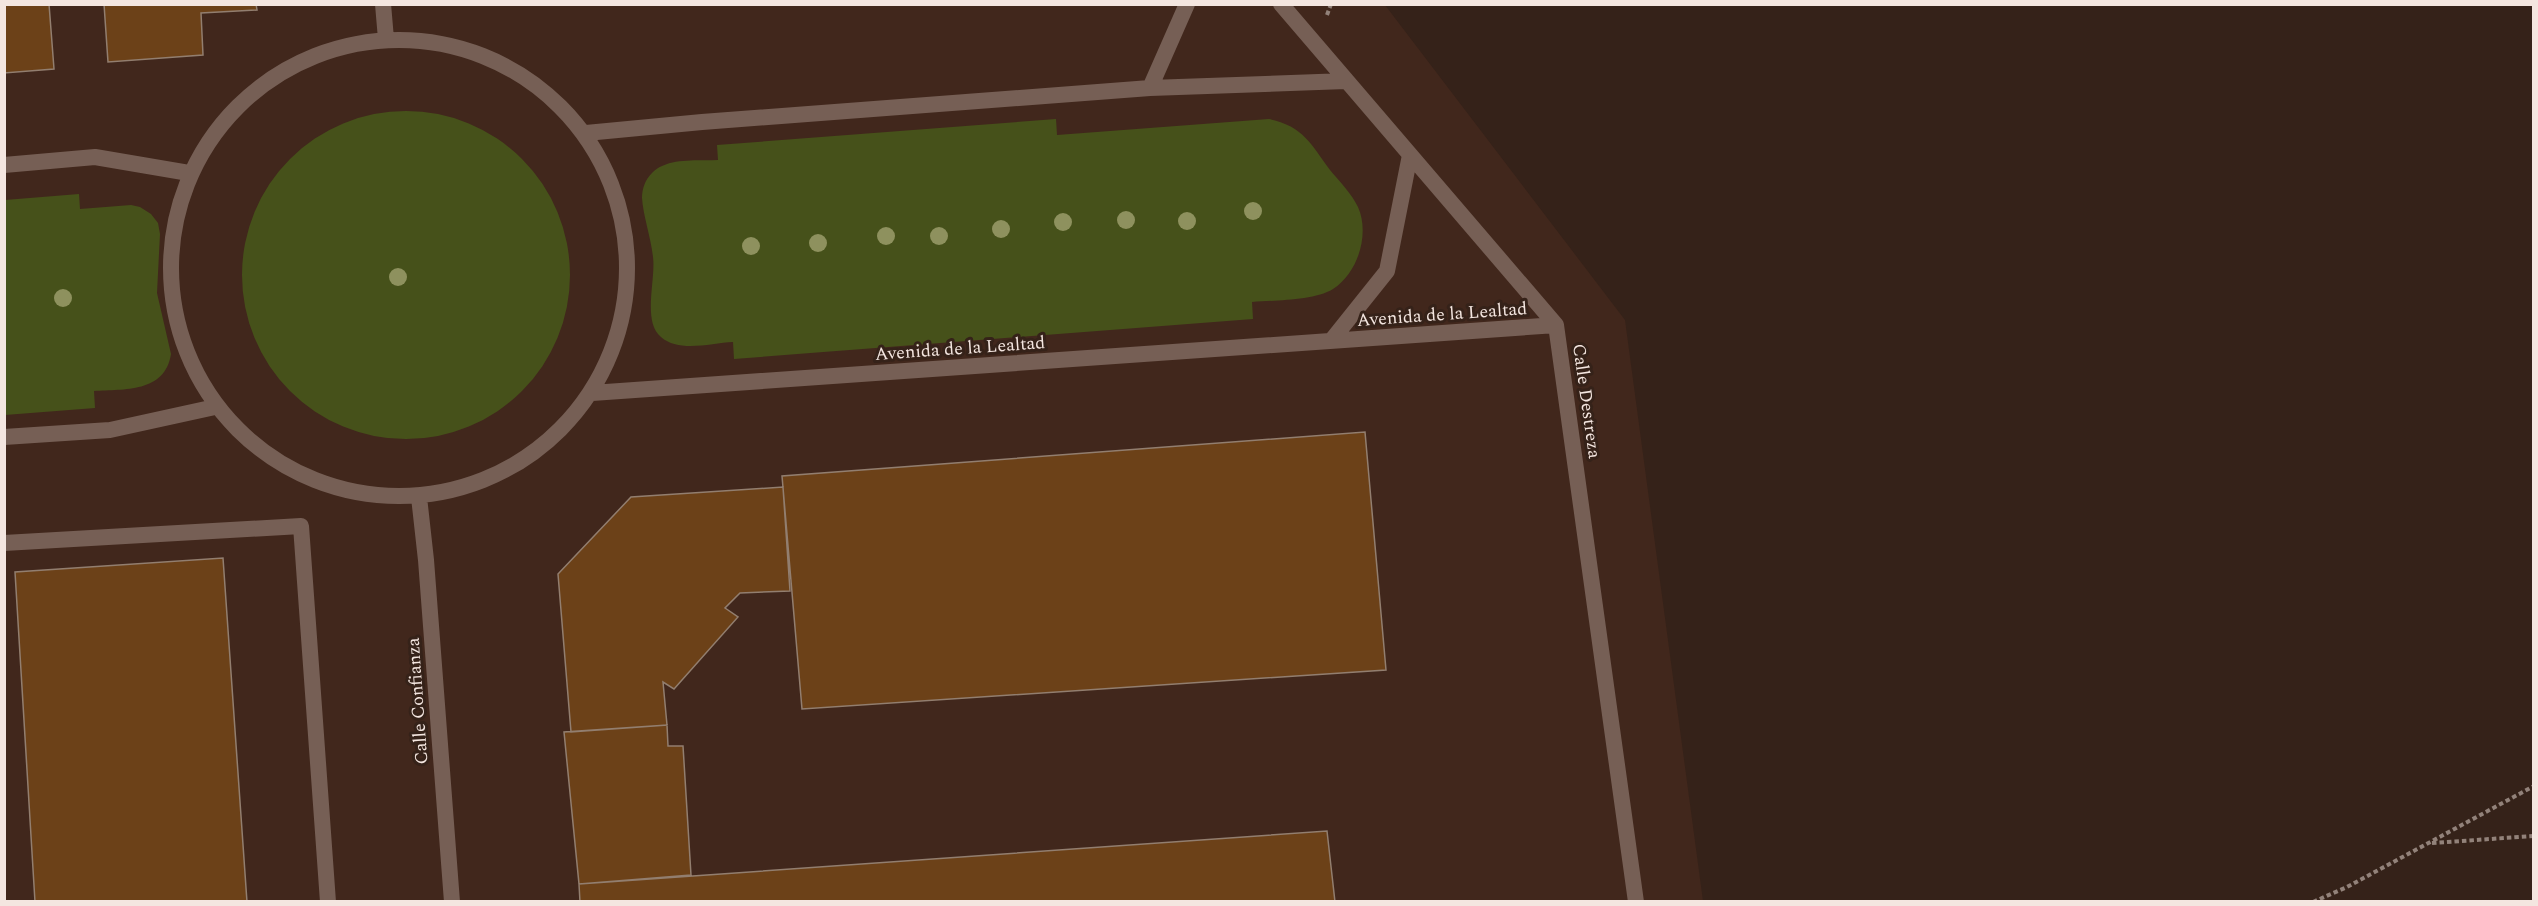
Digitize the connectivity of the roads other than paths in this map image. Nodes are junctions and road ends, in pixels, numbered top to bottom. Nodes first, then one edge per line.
1 (383, 4) edge
2 (1186, 4) edge
3 (1281, 4) edge
4 (386, 39) junction
5 (1346, 81) junction
6 (1150, 88) junction
7 (586, 133) junction
8 (1410, 155) junction
9 (4, 165) edge
10 (189, 173) junction
11 (1556, 325) junction
12 (1331, 341) junction
13 (592, 393) junction
14 (215, 407) junction
15 (4, 437) edge
16 (418, 497) junction
17 (4, 543) edge
18 (328, 902) edge
19 (452, 902) edge
20 (1636, 902) edge

1 - 4 street
2 - 6 street
3 - 5 street, Calle Destreza
4 - 7 street
4 - 10 street
5 - 6 street
5 - 8 street, Calle Destreza
6 - 7 street
7 - 13 street
8 - 11 street, Calle Destreza
8 - 12 street, Avenida de la Lealtad
9 - 10 street
10 - 14 street
11 - 12 street, Avenida de la Lealtad
11 - 20 street, Calle Destreza
12 - 13 street, Avenida de la Lealtad
13 - 16 street
14 - 15 street
14 - 16 street
16 - 19 street, Calle Confianza
17 - 18 street

